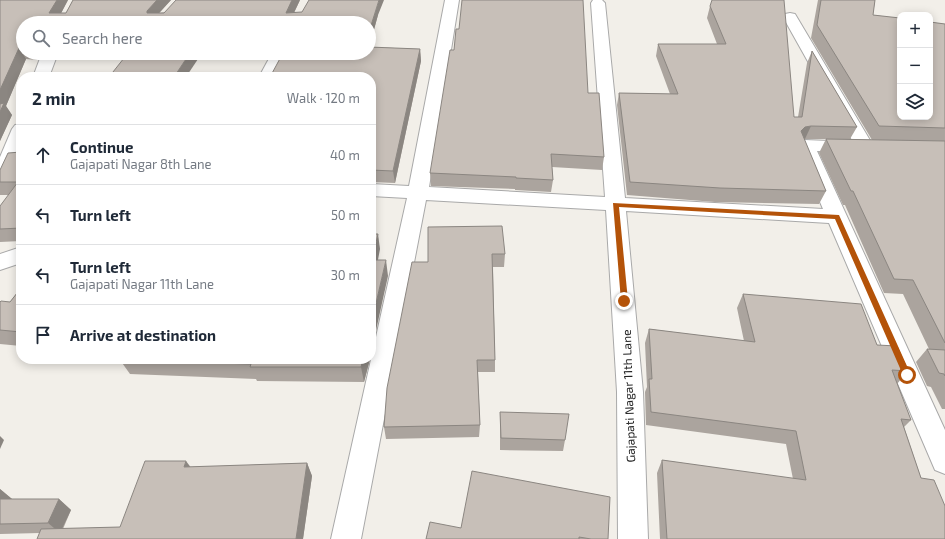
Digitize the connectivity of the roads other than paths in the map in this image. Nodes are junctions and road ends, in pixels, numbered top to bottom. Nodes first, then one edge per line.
1 (452, 0) edge
2 (598, 3) dead end
3 (790, 17) dead end
4 (47, 60) edge
5 (276, 60) edge
6 (43, 72) edge
7 (270, 72) edge
8 (16, 141) edge
9 (0, 178) edge
10 (376, 190) edge
11 (418, 192) junction
12 (615, 205) junction
13 (837, 217) junction
14 (16, 257) edge
15 (0, 262) edge
16 (945, 461) edge
17 (346, 539) edge
18 (633, 539) edge

1 - 11 street
2 - 12 street, Gajapati Nagar 11th Lane
3 - 13 street
4 - 6 street
5 - 7 street
8 - 9 street
10 - 11 street
11 - 12 street
11 - 17 street
12 - 13 street
12 - 18 street, Gajapati Nagar 11th Lane
13 - 16 street
14 - 15 street

